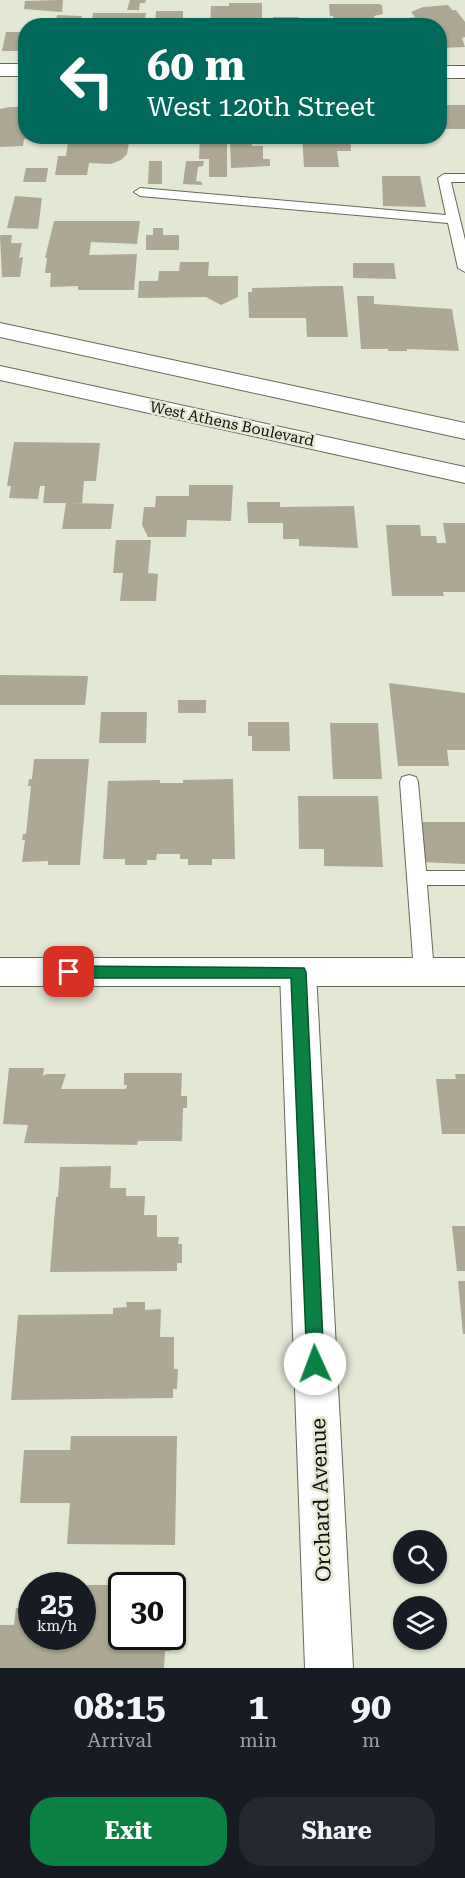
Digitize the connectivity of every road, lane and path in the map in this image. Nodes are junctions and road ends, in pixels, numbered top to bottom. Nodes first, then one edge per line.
1 (0, 70) edge
2 (18, 70) edge
3 (447, 72) edge
4 (465, 72) edge
5 (465, 178) edge
6 (140, 192) dead end
7 (454, 220) junction
8 (465, 268) edge
9 (0, 330) edge
10 (0, 373) edge
11 (465, 431) edge
12 (465, 475) edge
13 (409, 782) dead end
14 (416, 878) junction
15 (465, 878) edge
16 (0, 972) edge
17 (298, 972) junction
18 (424, 972) junction
19 (465, 972) edge
20 (329, 1668) edge

1 - 2 street
3 - 4 street
5 - 7 lane
6 - 7 lane
7 - 8 lane
9 - 11 street
10 - 12 street, West Athens Boulevard
13 - 14 lane
14 - 15 lane
14 - 18 lane
16 - 17 street
17 - 18 street
17 - 20 street, Orchard Avenue
18 - 19 street

